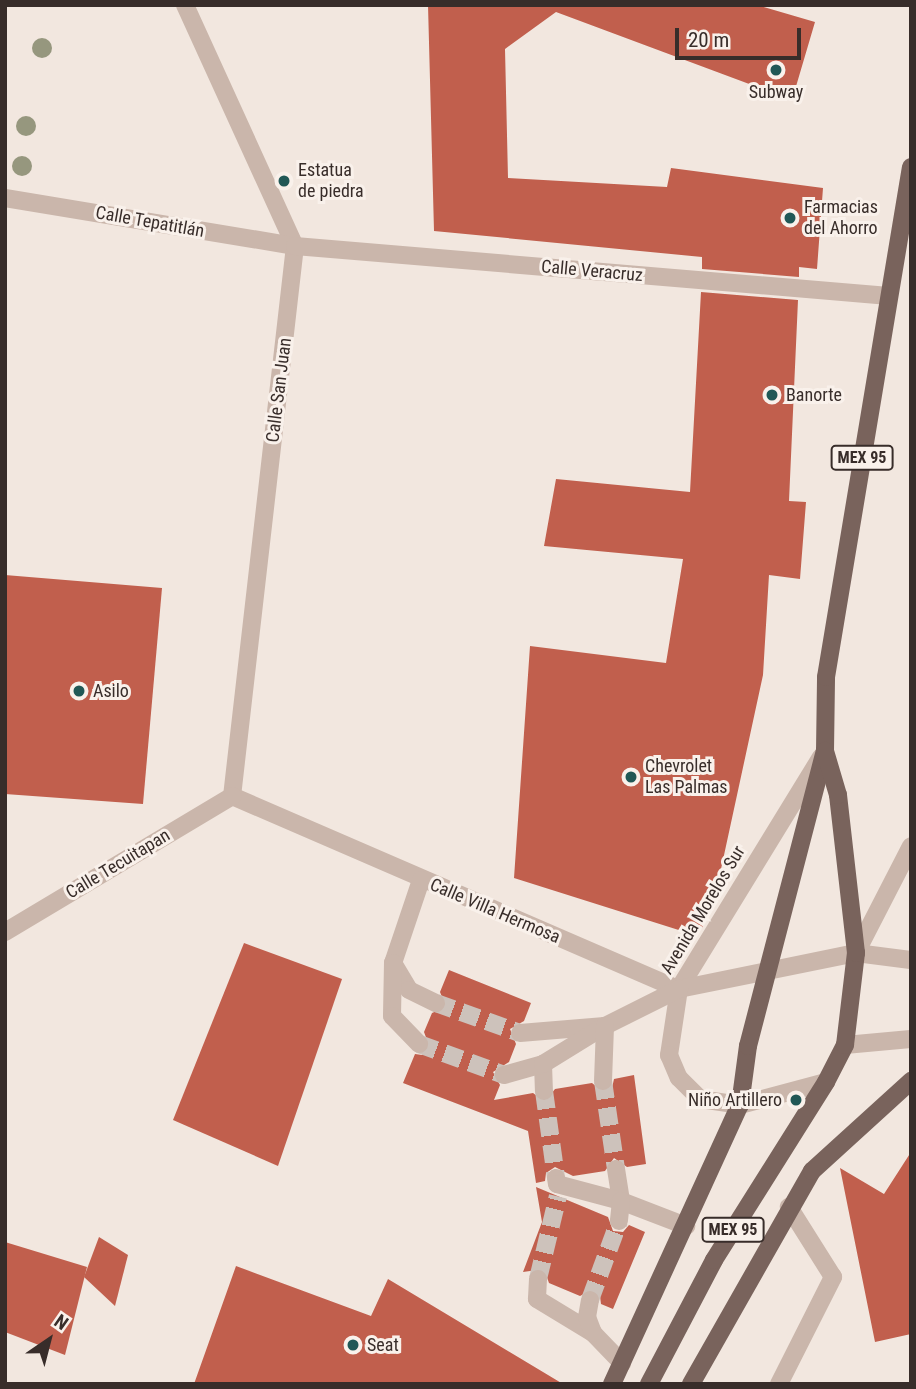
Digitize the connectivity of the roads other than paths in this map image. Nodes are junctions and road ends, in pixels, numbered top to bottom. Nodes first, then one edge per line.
1 (185, 5) edge
2 (911, 167) edge
3 (5, 198) edge
4 (295, 246) junction
5 (889, 296) junction
6 (825, 751) junction
7 (232, 796) junction
8 (911, 846) edge
9 (421, 880) junction
10 (5, 932) edge
11 (856, 953) junction
12 (911, 960) edge
13 (393, 963) junction
14 (765, 975) junction
15 (679, 989) junction
16 (436, 1003) tunnel mouth
17 (606, 1026) junction
18 (520, 1033) tunnel mouth
19 (911, 1039) edge
20 (419, 1044) tunnel mouth
21 (845, 1045) junction
22 (543, 1064) junction
23 (504, 1075) tunnel mouth
24 (603, 1081) tunnel mouth
25 (911, 1081) edge
26 (827, 1082) junction
27 (544, 1091) tunnel mouth
28 (740, 1105) junction
29 (616, 1169) tunnel mouth
30 (557, 1186) dead end
31 (621, 1201) junction
32 (789, 1207) junction
33 (619, 1221) tunnel mouth
34 (686, 1226) junction
35 (538, 1279) tunnel mouth
36 (590, 1300) tunnel mouth
37 (593, 1334) junction
38 (622, 1363) junction
39 (612, 1384) edge
40 (649, 1384) edge
41 (691, 1384) edge
42 (779, 1384) edge

1 - 4 street
2 - 5 main road, MEX 95
3 - 4 street, Calle Tepatitlán
4 - 5 street, Calle Veracruz
4 - 7 street, Calle San Juan
5 - 6 main road, MEX 95
6 - 11 main road, MEX 95
6 - 14 main road, MEX 95
6 - 15 street, Avenida Morelos Sur
7 - 9 street, Calle Villa Hermosa
7 - 10 street, Calle Tecuitapan
8 - 11 street
9 - 13 street
9 - 15 street, Calle Villa Hermosa
11 - 12 street
11 - 14 street
11 - 21 main road, MEX 95
13 - 16 street
13 - 20 street
14 - 15 street
14 - 28 main road, MEX 95
15 - 17 street
15 - 28 street, Avenida Morelos Sur
17 - 18 street
17 - 22 street
17 - 24 street
19 - 21 street
21 - 26 main road, MEX 95
22 - 23 street
22 - 27 street
25 - 32 main road
26 - 28 street, Avenida Morelos Sur
26 - 40 main road, MEX 95
28 - 34 main road, MEX 95
29 - 31 street
30 - 31 street
31 - 33 street
31 - 34 street
32 - 41 main road
32 - 42 street
34 - 38 main road, MEX 95
35 - 37 street
36 - 37 street
37 - 38 street
38 - 39 main road, MEX 95

